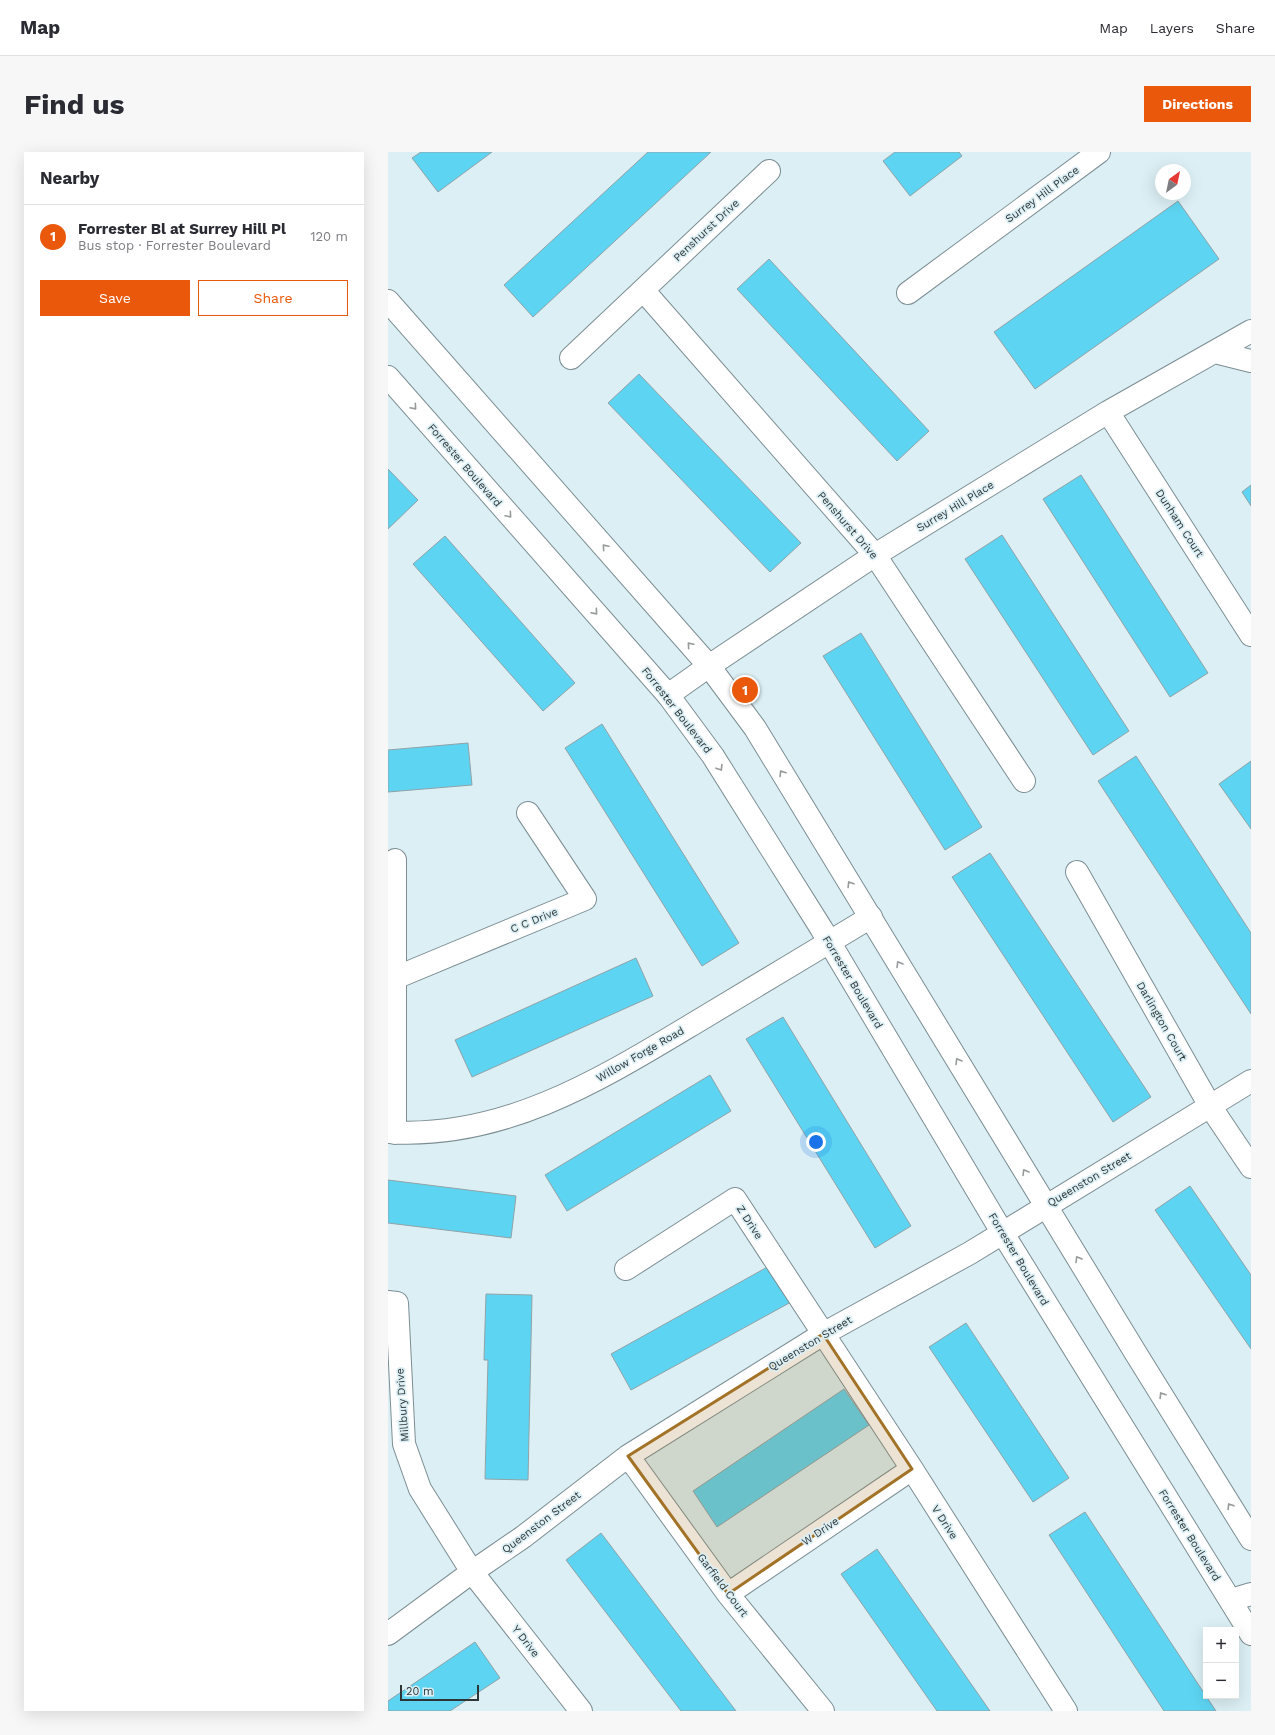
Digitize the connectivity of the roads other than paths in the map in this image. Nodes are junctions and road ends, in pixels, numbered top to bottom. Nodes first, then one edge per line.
1 (1099, 152) edge
2 (769, 171) dead end
3 (643, 290) junction
4 (908, 293) dead end
5 (388, 301) edge
6 (1251, 332) edge
7 (1216, 352) junction
8 (571, 358) dead end
9 (1251, 361) edge
10 (388, 378) edge
11 (1108, 412) junction
12 (875, 555) junction
13 (1251, 634) edge
14 (709, 666) junction
15 (668, 695) junction
16 (1024, 782) dead end
17 (528, 813) dead end
18 (395, 860) dead end
19 (1077, 872) dead end
20 (871, 917) junction
21 (829, 942) junction
22 (392, 977) edge
23 (1251, 1081) edge
24 (1210, 1106) junction
25 (391, 1132) edge
26 (1251, 1167) edge
27 (1045, 1205) junction
28 (1002, 1232) junction
29 (626, 1269) dead end
30 (388, 1302) edge
31 (823, 1334) junction
32 (628, 1456) junction
33 (912, 1469) junction
34 (1251, 1539) edge
35 (472, 1572) junction
36 (728, 1594) junction
37 (1241, 1597) edge
38 (388, 1634) edge
39 (1251, 1634) edge
40 (581, 1711) edge
41 (823, 1711) edge
42 (1066, 1711) edge

1 - 4 street, Surrey Hill Place
2 - 3 street, Penshurst Drive
3 - 8 street, Penshurst Drive
3 - 12 street, Penshurst Drive
14 -> 5 street
6 - 7 street, Surrey Hill Place
7 - 9 street
7 - 11 street, Surrey Hill Place
10 -> 15 street, Forrester Boulevard
11 - 12 street, Surrey Hill Place
11 - 13 street, Dunham Court
12 - 14 street, Surrey Hill Place
12 - 16 street, Penshurst Drive
14 - 15 street, Surrey Hill Place
20 -> 14 street
15 -> 21 street, Forrester Boulevard
17 - 22 street, C C Drive
18 - 22 street
19 - 24 street, Darlington Court
20 - 21 street, Willow Forge Road
27 -> 20 street
21 - 25 street, Willow Forge Road
21 - 28 street, Forrester Boulevard
22 - 25 street
23 - 24 street, Queenston Street
24 - 26 street, Darlington Court
24 - 27 street, Queenston Street
27 - 28 street, Queenston Street
34 -> 27 street
28 - 31 street, Queenston Street
28 - 37 street, Forrester Boulevard
29 - 31 street, Z Drive
30 - 35 street, Millbury Drive
31 - 32 street, Queenston Street
31 - 33 street, V Drive
32 - 35 street, Queenston Street
32 - 36 street, Garfield Court
33 - 36 street, W Drive
33 - 42 street, V Drive
35 - 38 street, Queenston Street
35 - 40 street, Y Drive
36 - 41 street, Garfield Court
37 - 39 street, Forrester Boulevard

